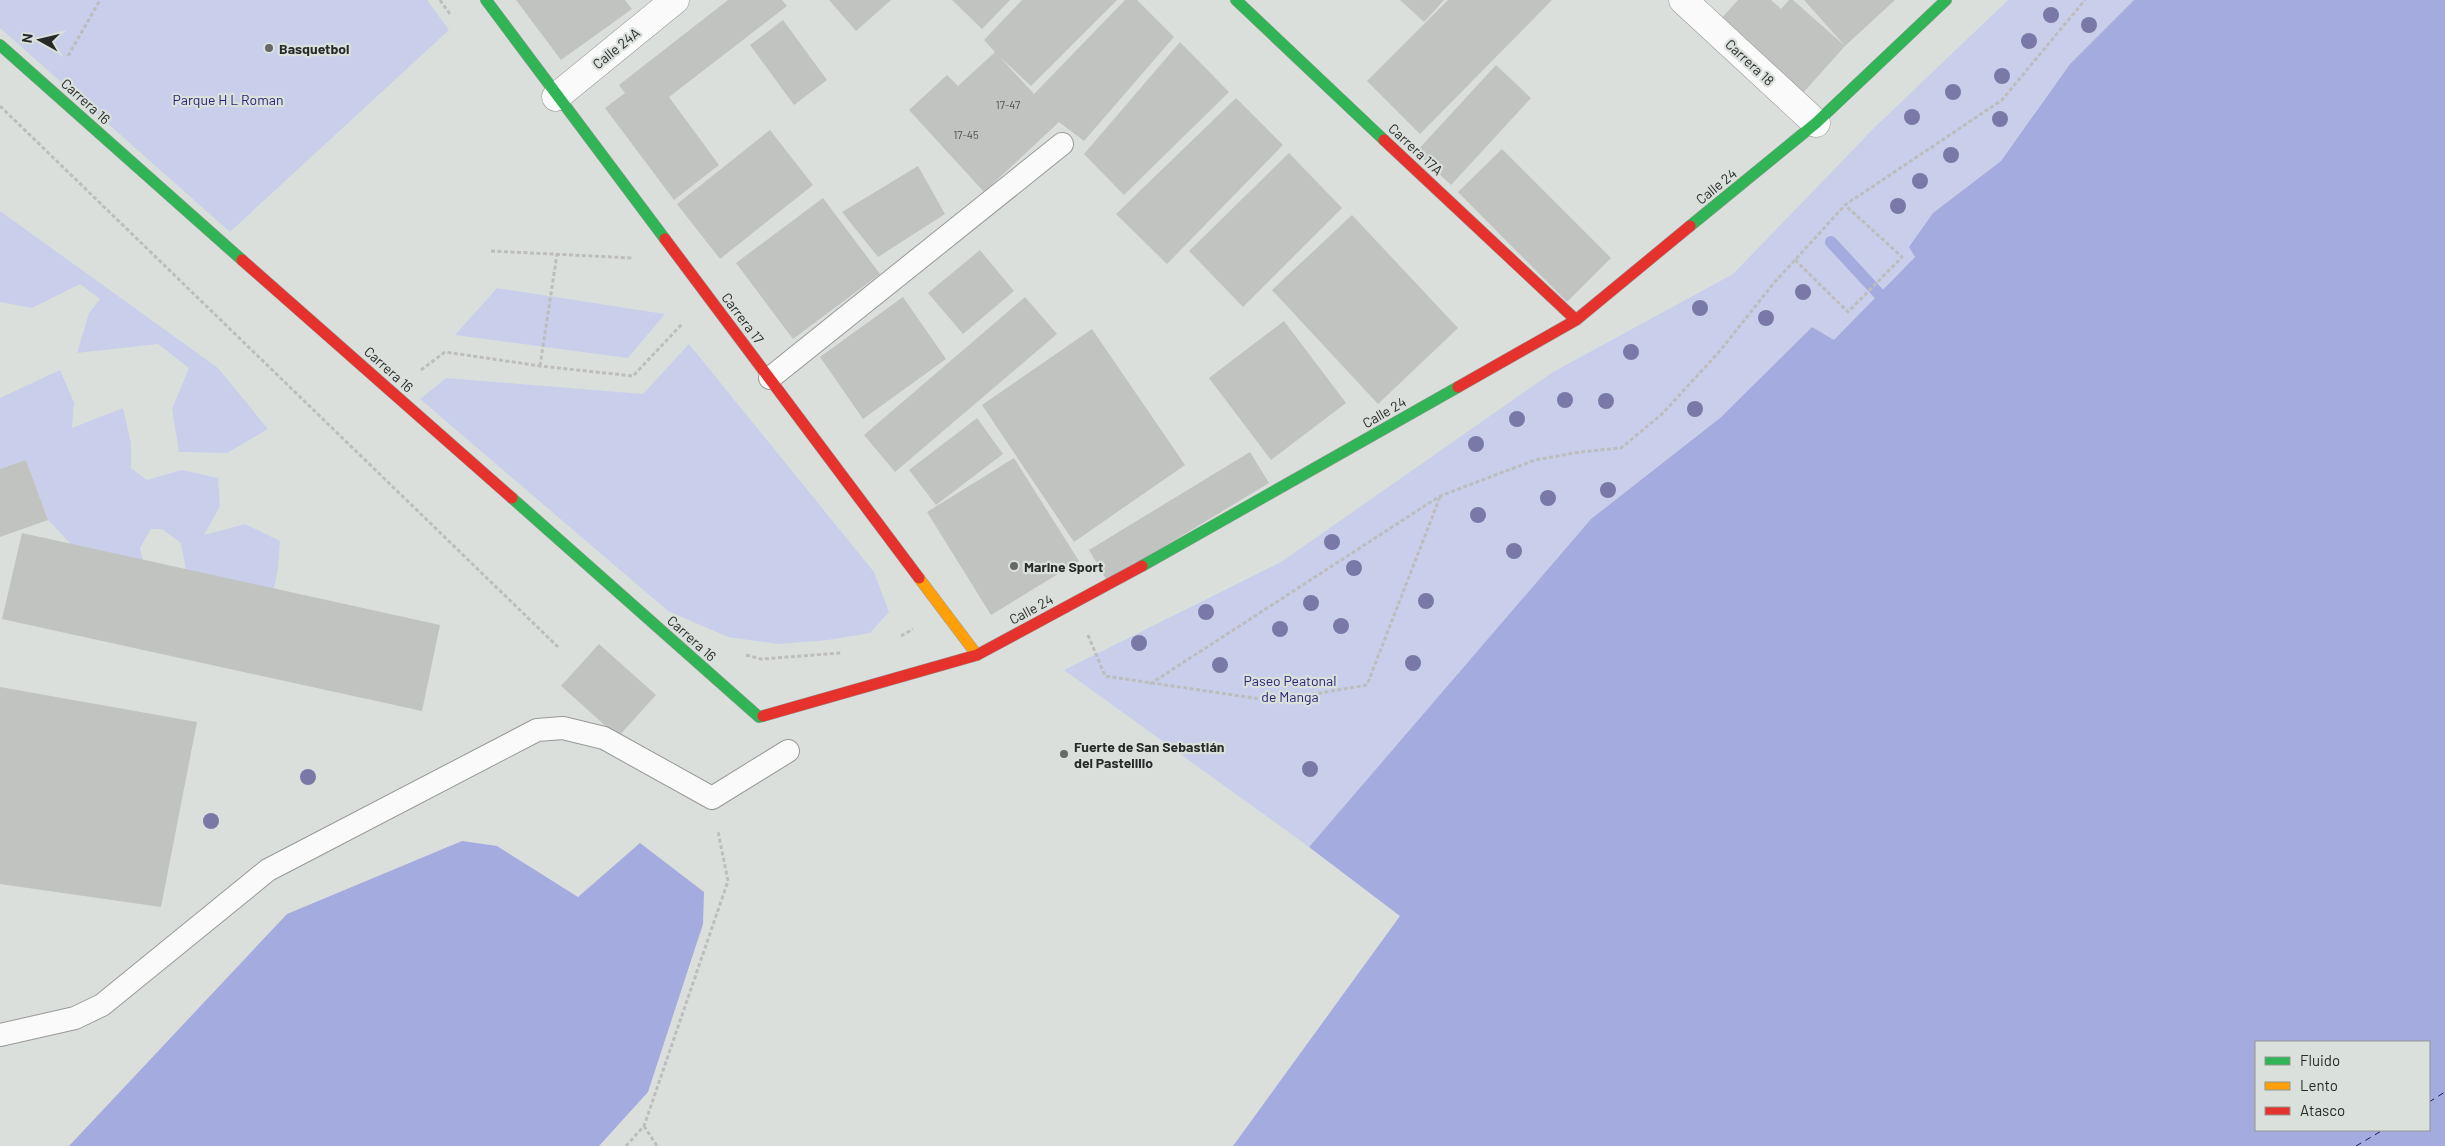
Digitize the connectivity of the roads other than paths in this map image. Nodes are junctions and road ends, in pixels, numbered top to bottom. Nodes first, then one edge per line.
1 (486, 0) edge
2 (675, 0) edge
3 (1236, 0) edge
4 (1683, 0) edge
5 (1946, 0) edge
6 (0, 45) edge
7 (556, 96) junction
8 (1816, 123) junction
9 (1062, 144) dead end
10 (1576, 320) junction
11 (770, 378) junction
12 (977, 655) junction
13 (758, 717) joint
14 (788, 752) dead end
15 (0, 1035) edge

1 - 7 street, Carrera 17
2 - 7 street, Calle 24A
3 - 10 street, Carrera 17A
4 - 8 street, Carrera 18
5 - 8 street, Calle 24
6 - 13 street, Carrera 16
7 - 11 street, Carrera 17
8 - 10 street, Calle 24
9 - 11 lane
10 - 12 street, Calle 24
11 - 12 street, Carrera 17
12 - 13 street, Calle 24
14 - 15 lane

